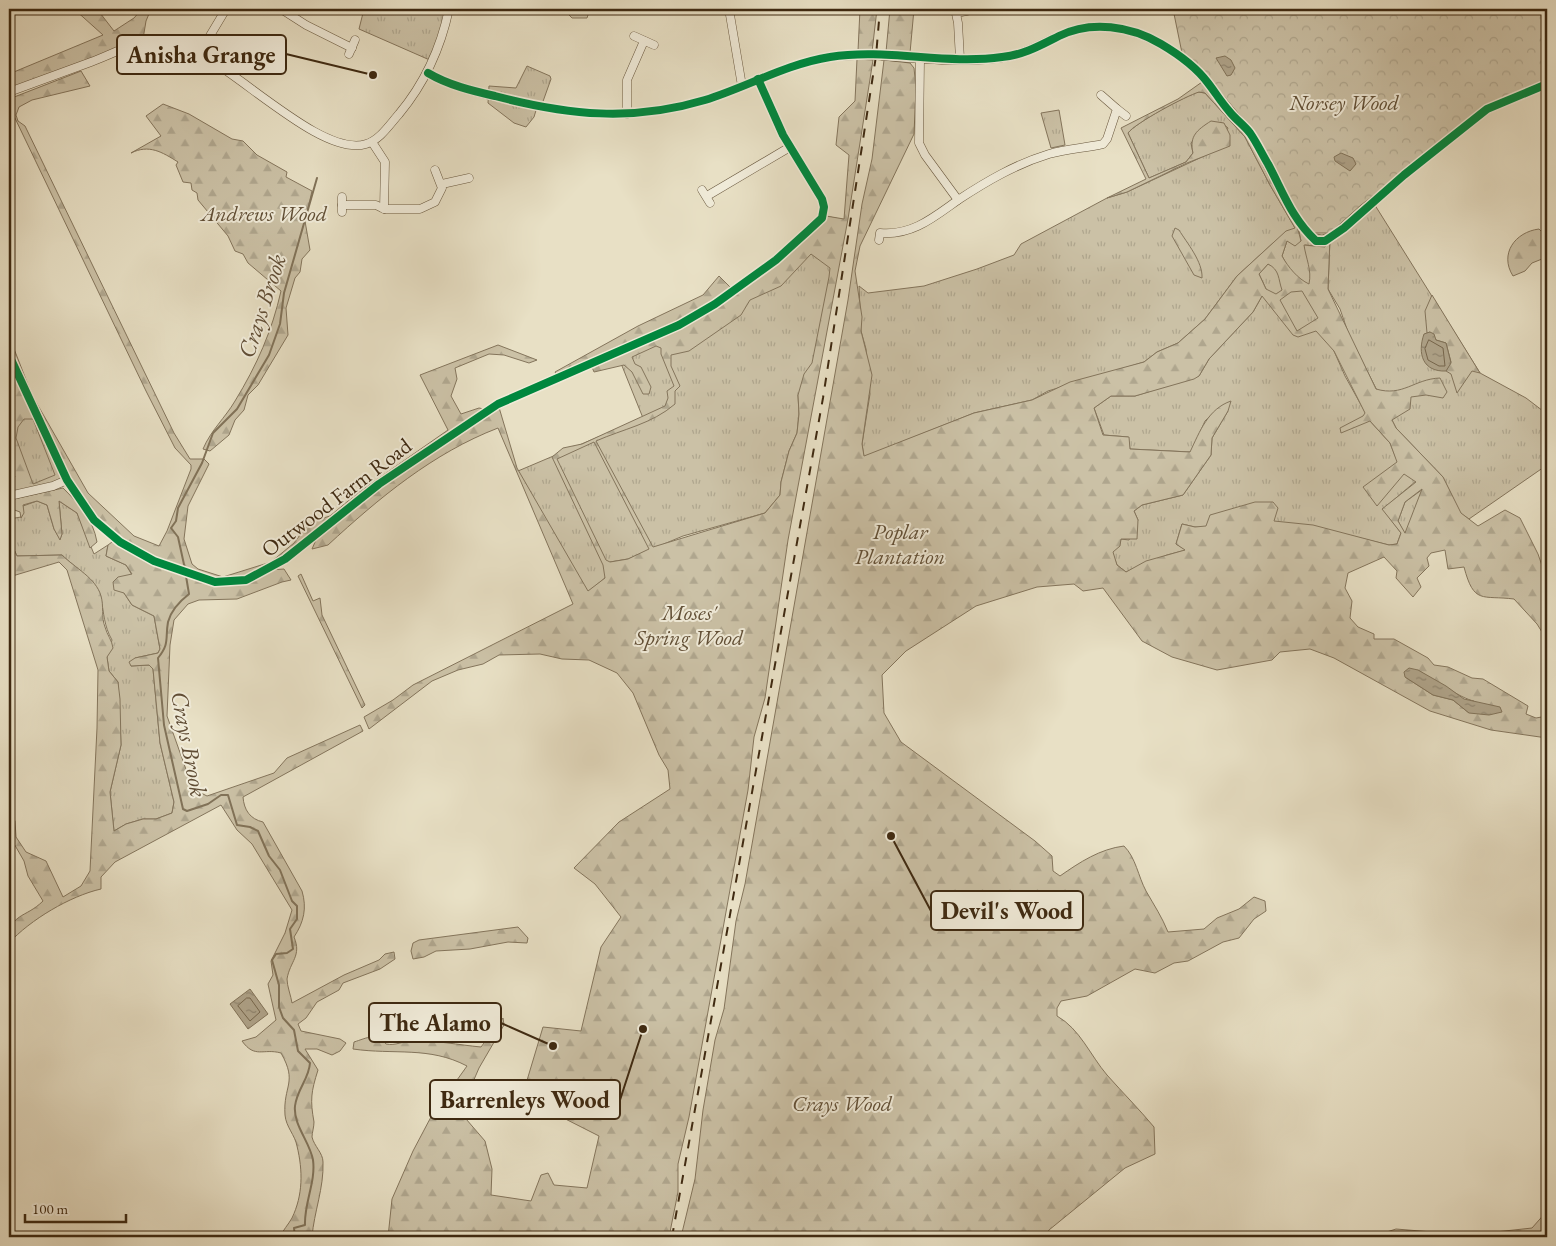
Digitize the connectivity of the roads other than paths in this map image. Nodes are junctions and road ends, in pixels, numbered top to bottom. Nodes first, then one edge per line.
1 (226, 9) edge
2 (282, 9) edge
3 (448, 9) edge
4 (729, 9) edge
5 (971, 10) dead end
6 (956, 11) edge
7 (634, 36) dead end
8 (644, 41) junction
9 (654, 45) dead end
10 (352, 48) dead end
11 (199, 54) junction
12 (920, 58) junction
13 (960, 59) junction
14 (428, 73) junction
15 (758, 79) junction
16 (1547, 84) edge
17 (739, 87) junction
18 (9, 92) edge
19 (1101, 95) dead end
20 (1117, 109) junction
21 (627, 114) junction
22 (1126, 116) dead end
23 (372, 142) junction
24 (790, 147) junction
25 (435, 170) dead end
26 (468, 178) dead end
27 (442, 184) junction
28 (706, 196) dead end
29 (958, 200) junction
30 (342, 205) dead end
31 (384, 209) junction
32 (877, 224) dead end
33 (9, 356) edge
34 (68, 480) junction
35 (9, 496) edge

1 - 11 street
2 - 10 street
3 - 14 street
4 - 17 street
5 - 6 street
6 - 13 street
7 - 8 street
8 - 9 street
8 - 21 street
11 - 18 street
11 - 23 street
12 - 13 street
12 - 15 street, bridge
12 - 29 street
13 - 16 street
14 - 21 street
14 - 23 street
15 - 17 street
15 - 24 street, Outwood Farm Road
17 - 21 street
19 - 20 street
20 - 22 street
20 - 29 street
23 - 31 street
24 - 28 street
24 - 34 street, Outwood Farm Road
25 - 27 street
26 - 27 street
27 - 31 street
29 - 32 street
30 - 31 street
33 - 34 street, Outwood Farm Road
34 - 35 street

